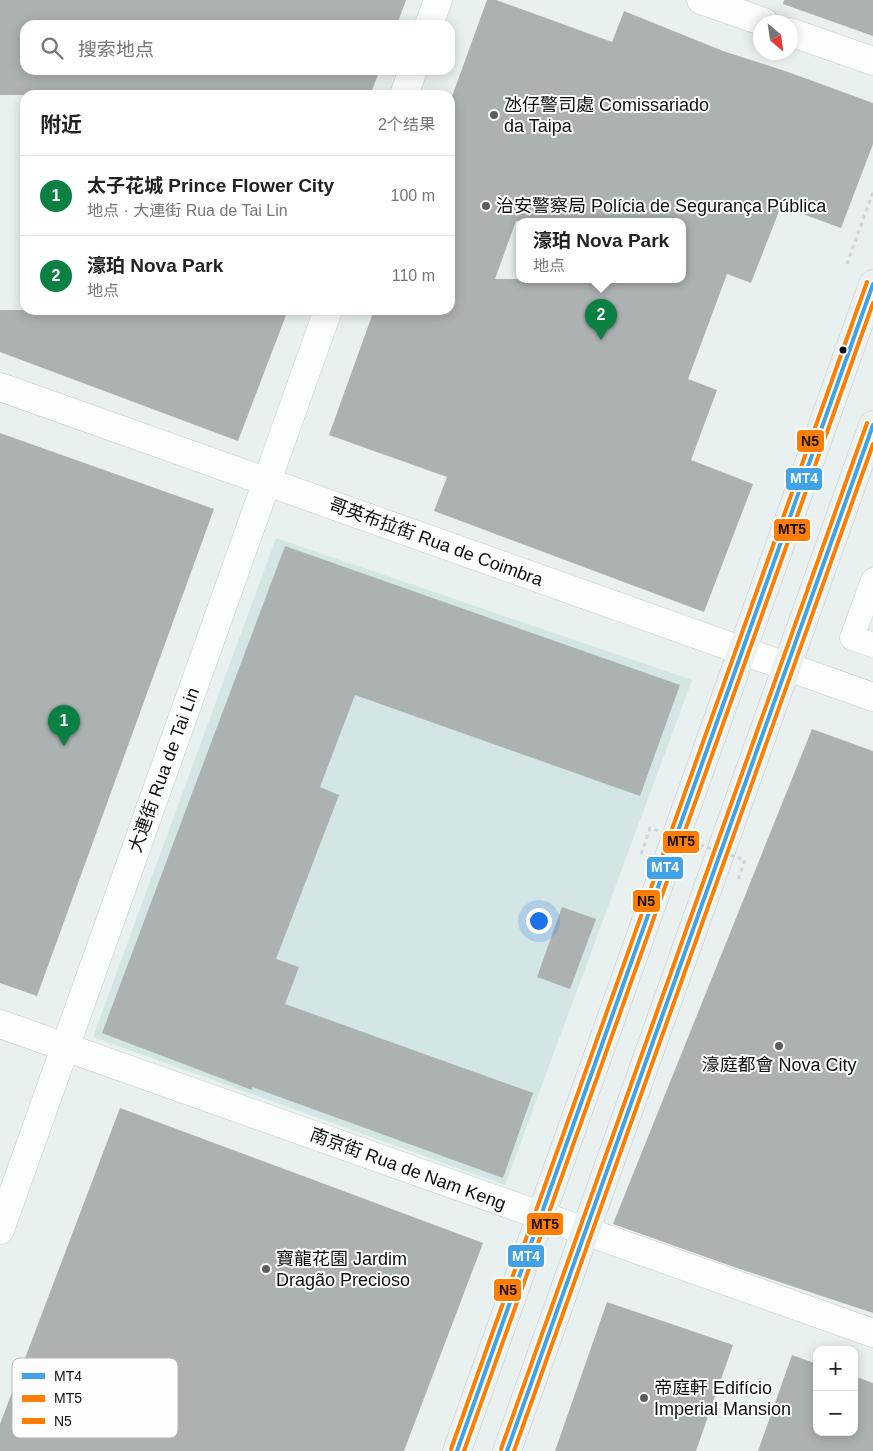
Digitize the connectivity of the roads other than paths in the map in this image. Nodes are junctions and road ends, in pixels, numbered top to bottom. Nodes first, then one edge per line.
1 (438, 0) edge
2 (701, 0) edge
3 (753, 18) edge
4 (431, 20) edge
5 (798, 35) edge
6 (873, 61) edge
7 (411, 75) edge
8 (406, 90) edge
9 (873, 284) edge
10 (326, 315) edge
11 (0, 387) edge
12 (873, 425) edge
13 (266, 482) junction
14 (873, 580) edge
15 (873, 645) edge
16 (742, 651) junction
17 (787, 667) junction
18 (873, 697) edge
19 (0, 1024) edge
20 (65, 1047) junction
21 (541, 1216) junction
22 (0, 1230) edge
23 (585, 1231) junction
24 (873, 1333) edge
25 (457, 1451) edge
26 (507, 1451) edge

1 - 4 street
2 - 3 street
5 - 6 street
7 - 8 street
9 - 16 main road
10 - 13 street, 大連街 Rua de Tai Lin
11 - 13 street, 哥英布拉街 Rua de Coimbra
12 - 17 main road
13 - 16 street, 哥英布拉街 Rua de Coimbra
13 - 20 street, 大連街 Rua de Tai Lin
14 - 15 street
16 - 17 street, 哥英布拉街 Rua de Coimbra
16 - 21 main road
17 - 18 street, 哥英布拉街 Rua de Coimbra
17 - 23 main road
19 - 20 street, 南京街 Rua de Nam Keng
20 - 21 street, 南京街 Rua de Nam Keng
20 - 22 street, 大連街 Rua de Tai Lin
21 - 23 street, 南京街 Rua de Nam Keng
21 - 25 main road
23 - 24 street, 南京街 Rua de Nam Keng
23 - 26 main road

